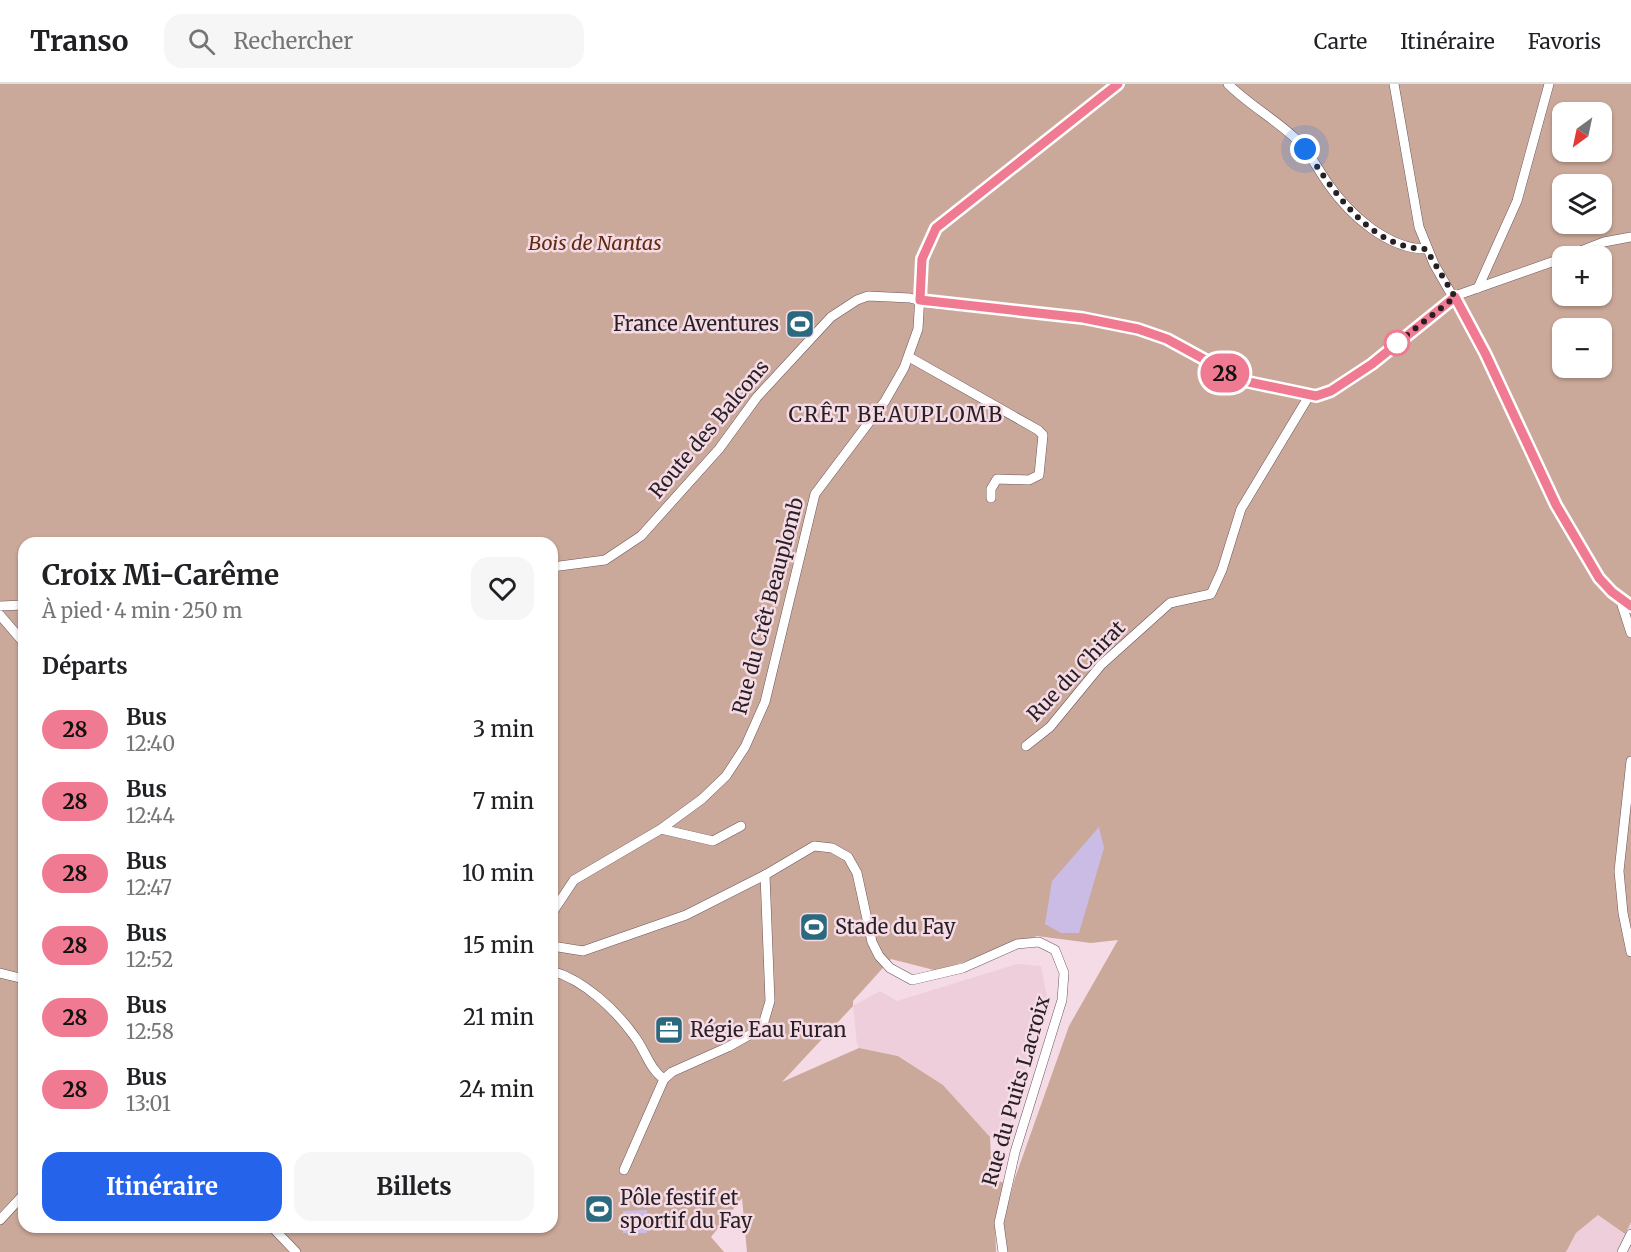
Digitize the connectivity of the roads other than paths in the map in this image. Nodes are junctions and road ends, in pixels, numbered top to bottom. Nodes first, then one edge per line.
1 (1118, 84) edge
2 (1228, 84) edge
3 (1394, 84) edge
4 (1549, 84) edge
5 (1631, 237) edge
6 (1594, 246) edge
7 (1426, 249) junction
8 (1552, 262) edge
9 (1478, 288) junction
10 (1455, 297) junction
11 (920, 300) junction
12 (909, 357) junction
13 (1309, 396) junction
14 (991, 498) dead end
15 (558, 566) edge
16 (1629, 601) edge
17 (18, 605) edge
18 (0, 606) edge
19 (0, 615) edge
20 (1631, 633) edge
21 (18, 636) edge
22 (1026, 746) dead end
23 (1631, 761) edge
24 (741, 826) dead end
25 (661, 828) junction
26 (765, 875) junction
27 (558, 904) edge
28 (558, 947) edge
29 (1631, 952) edge
30 (558, 972) edge
31 (0, 973) edge
32 (18, 978) edge
33 (664, 1079) junction
34 (624, 1170) dead end
35 (18, 1200) edge
36 (0, 1220) edge
37 (278, 1233) edge
38 (1631, 1234) edge
39 (296, 1252) edge
40 (1003, 1252) edge
41 (1622, 1252) edge

1 - 11 street, Rue du Crêt Beauplomb
2 - 7 street
3 - 7 street
4 - 9 street
5 - 6 street
7 - 10 street
8 - 9 street
9 - 10 street
10 - 13 street
10 - 16 street
11 - 12 street, Rue du Crêt Beauplomb
11 - 13 street, Route des Balcons
11 - 15 street, Route des Balcons
12 - 14 street
12 - 25 street, Rue du Crêt Beauplomb
13 - 22 street, Rue du Chirat
16 - 20 street
17 - 18 street
19 - 21 street
23 - 29 street
24 - 25 street
25 - 27 street, Rue du Crêt Beauplomb
26 - 28 street, Rue du Puits Lacroix
26 - 33 street
26 - 40 street, Rue du Puits Lacroix
30 - 33 street
31 - 32 street
33 - 34 street
35 - 36 street
37 - 39 street
38 - 41 street

